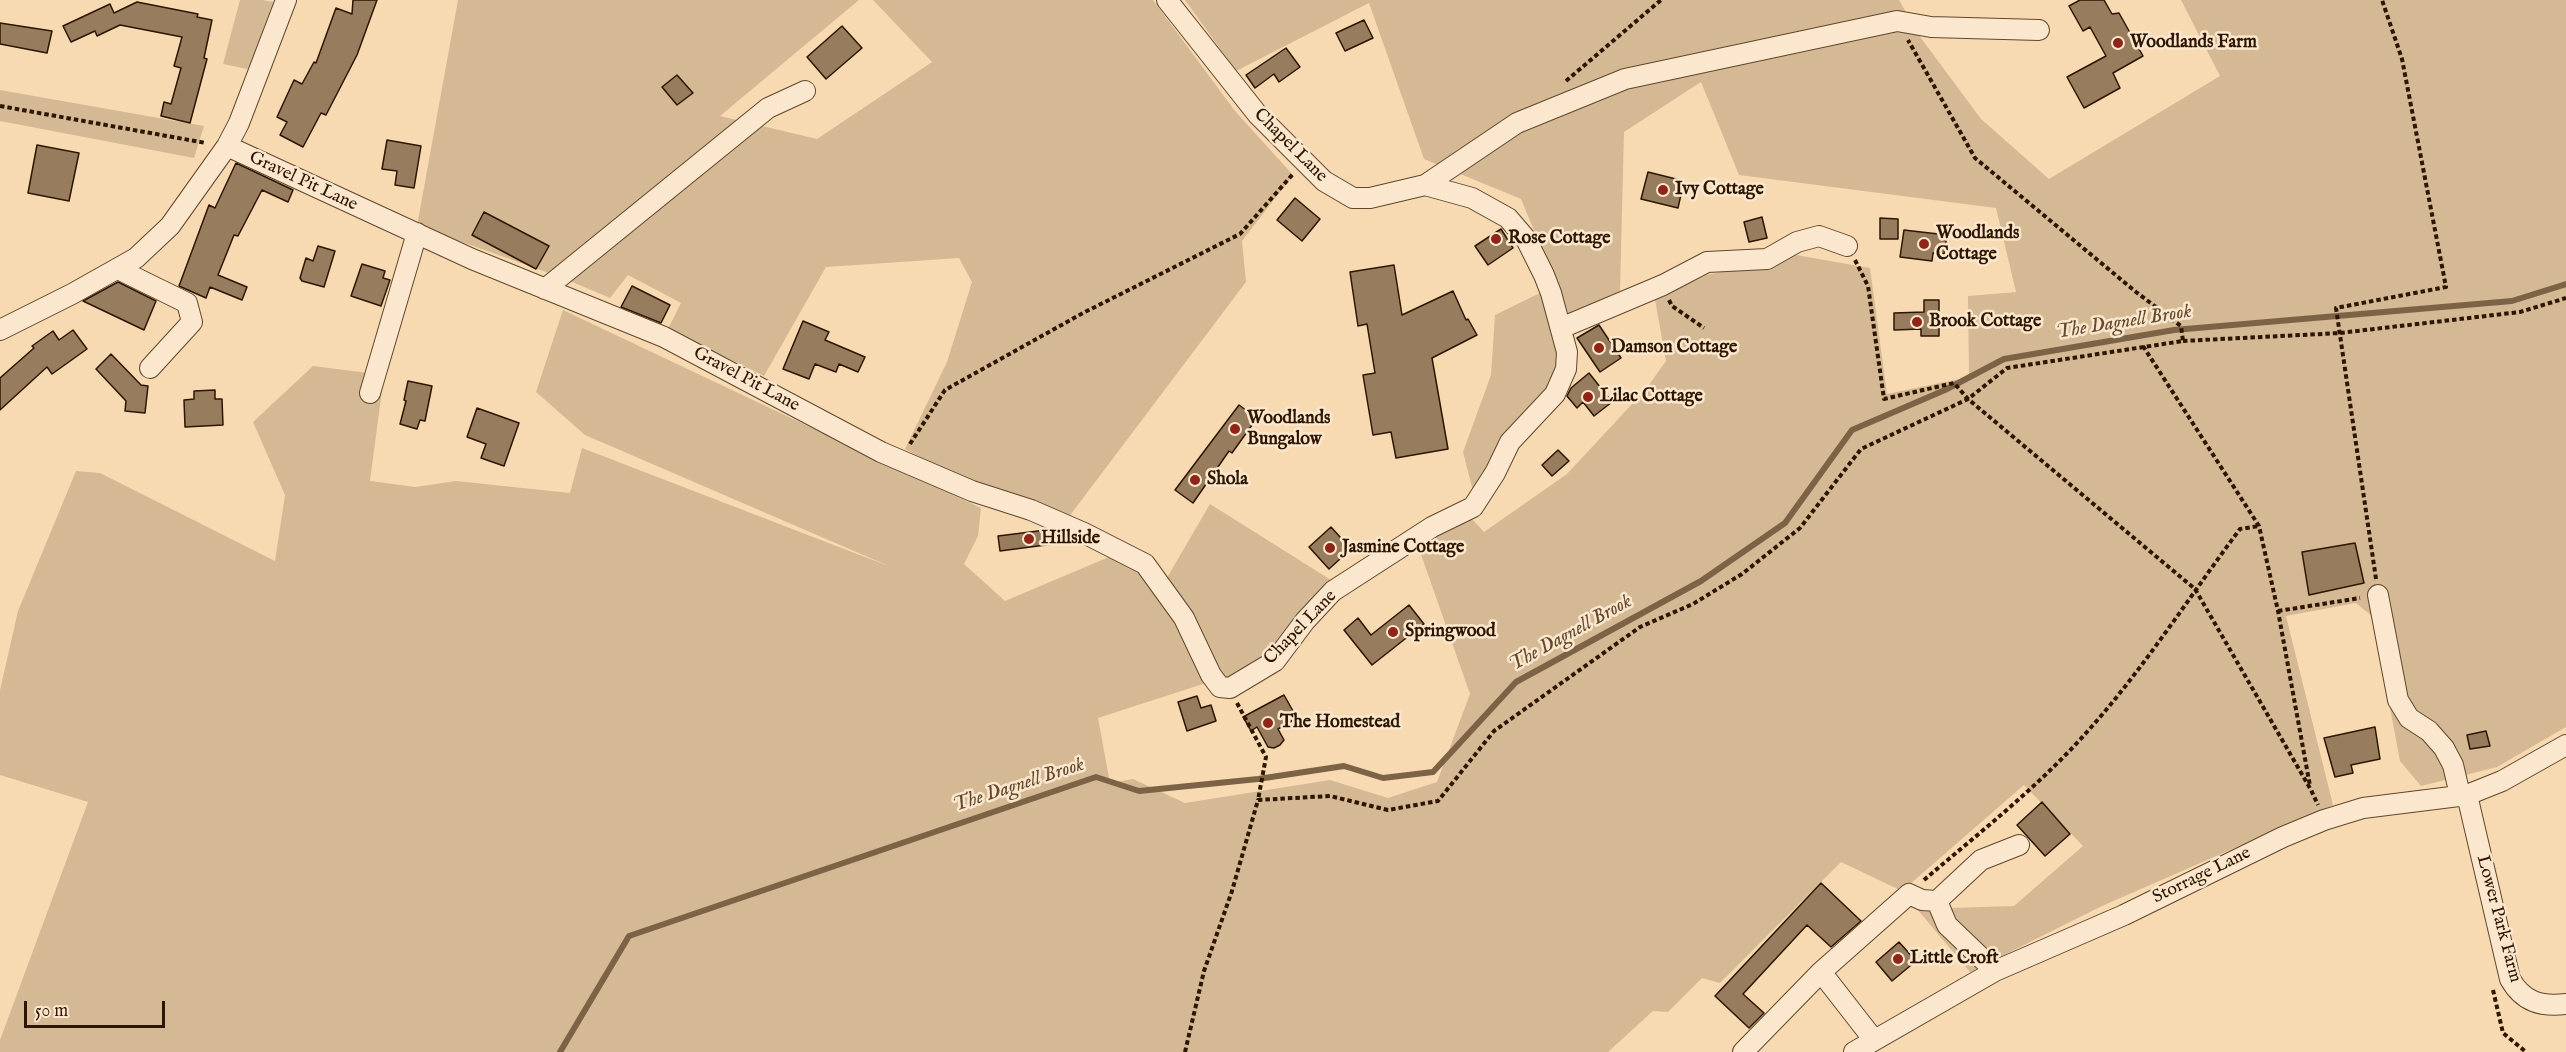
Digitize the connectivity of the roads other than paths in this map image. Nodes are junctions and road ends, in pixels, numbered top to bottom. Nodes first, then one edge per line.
1 (286, 0) edge
2 (1167, 0) edge
3 (2038, 30) dead end
4 (805, 91) dead end
5 (226, 146) junction
6 (1425, 185) junction
7 (417, 234) junction
8 (1847, 246) road end
9 (118, 269) junction
10 (545, 289) junction
11 (1561, 328) junction
12 (0, 330) edge
13 (150, 368) dead end
14 (370, 393) dead end
15 (2378, 595) road end
16 (1211, 675) joint
17 (2566, 745) edge
18 (2464, 795) junction
19 (2019, 845) dead end
20 (1937, 901) junction
21 (1995, 971) junction
22 (1821, 972) junction
23 (2566, 1004) edge
24 (1874, 1040) junction
25 (1743, 1052) edge
26 (1854, 1052) edge

1 - 5 street
2 - 6 street, Chapel Lane
3 - 6 street
4 - 10 street
5 - 7 street, Gravel Pit Lane
5 - 9 street
6 - 11 street, Chapel Lane
7 - 10 street, Gravel Pit Lane
7 - 14 street
8 - 11 street
9 - 12 street
9 - 13 street
10 - 16 street, Gravel Pit Lane
11 - 16 street, Chapel Lane
15 - 18 street, Lower Park Farm
17 - 18 street, Storrage Lane
18 - 21 street, Storrage Lane
18 - 23 street, Lower Park Farm
19 - 20 street
20 - 21 street
20 - 22 street
21 - 24 street, Storrage Lane
22 - 24 street
22 - 25 street
24 - 26 street, Storrage Lane

